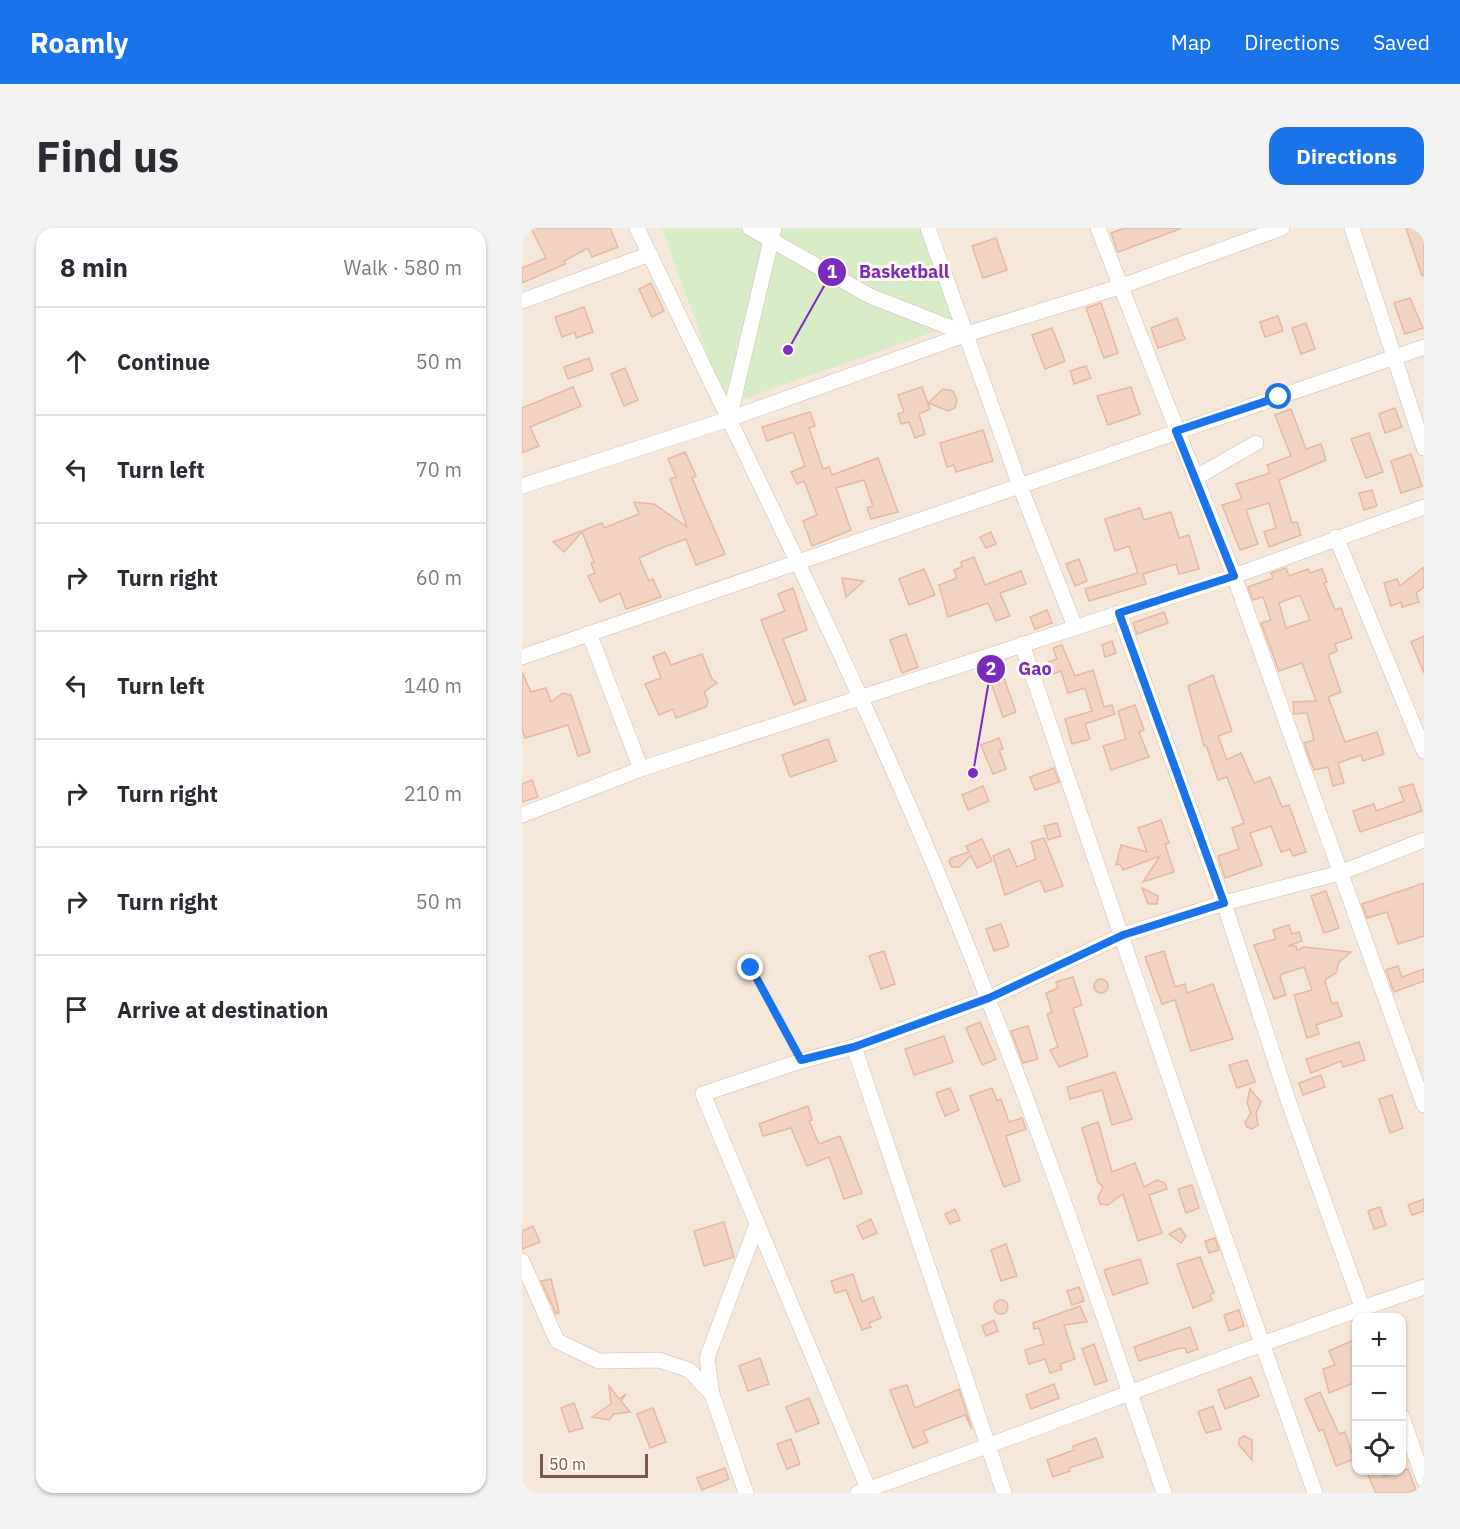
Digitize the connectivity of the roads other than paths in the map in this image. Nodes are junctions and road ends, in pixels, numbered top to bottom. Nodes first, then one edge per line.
1 (637, 228) edge
2 (750, 228) edge
3 (928, 228) edge
4 (1098, 228) edge
5 (1282, 228) edge
6 (1352, 228) edge
7 (772, 235) edge
8 (650, 254) junction
9 (1119, 287) junction
10 (522, 301) edge
11 (967, 334) junction
12 (1424, 347) edge
13 (1392, 357) junction
14 (729, 419) junction
15 (1176, 431) junction
16 (1256, 443) dead end
17 (1424, 448) edge
18 (1196, 478) junction
19 (522, 486) edge
20 (1020, 486) junction
21 (1424, 507) edge
22 (1336, 537) junction
23 (797, 561) junction
24 (1234, 576) junction
25 (1119, 613) junction
26 (1075, 627) junction
27 (589, 633) junction
28 (1022, 644) junction
29 (522, 657) edge
30 (861, 696) junction
31 (1424, 751) edge
32 (640, 770) junction
33 (522, 815) edge
34 (1424, 840) edge
35 (1340, 873) junction
36 (1224, 903) junction
37 (1123, 935) junction
38 (989, 998) junction
39 (854, 1047) junction
40 (1424, 1105) edge
41 (758, 1224) junction
42 (522, 1261) edge
43 (1424, 1287) edge
44 (1364, 1312) edge
45 (1263, 1341) junction
46 (712, 1394) junction
47 (1130, 1394) junction
48 (1402, 1421) edge
49 (988, 1447) junction
50 (1424, 1480) edge
51 (866, 1492) edge
52 (747, 1493) edge
53 (1004, 1493) edge
54 (1164, 1493) edge
55 (1315, 1493) edge

1 - 8 street
2 - 7 street
3 - 11 street
4 - 9 street
5 - 9 street
6 - 13 street
7 - 11 street
7 - 14 street
8 - 10 street
8 - 14 street
9 - 11 street
9 - 15 street
11 - 14 street
11 - 20 street
12 - 13 street
13 - 15 street
13 - 17 street
14 - 19 street
14 - 23 street
15 - 18 street
15 - 20 street
16 - 18 street
18 - 24 street
20 - 23 street
20 - 26 street
21 - 22 street
22 - 24 street
22 - 31 street
23 - 27 street
23 - 30 street
24 - 25 street
24 - 35 street
25 - 26 street
25 - 36 street
26 - 28 street
27 - 29 street
27 - 32 street
28 - 30 street
28 - 37 street
30 - 32 street
30 - 38 street
32 - 33 street
34 - 35 street
35 - 36 street
35 - 40 street
36 - 37 street
36 - 44 street
37 - 38 street
37 - 45 street
38 - 39 street
38 - 47 street
39 - 41 street
39 - 49 street
41 - 46 street
41 - 51 street
42 - 46 street
43 - 44 street
44 - 45 street
45 - 47 street
45 - 55 street
46 - 52 street
47 - 49 street
47 - 54 street
48 - 50 street
49 - 51 street
49 - 53 street

